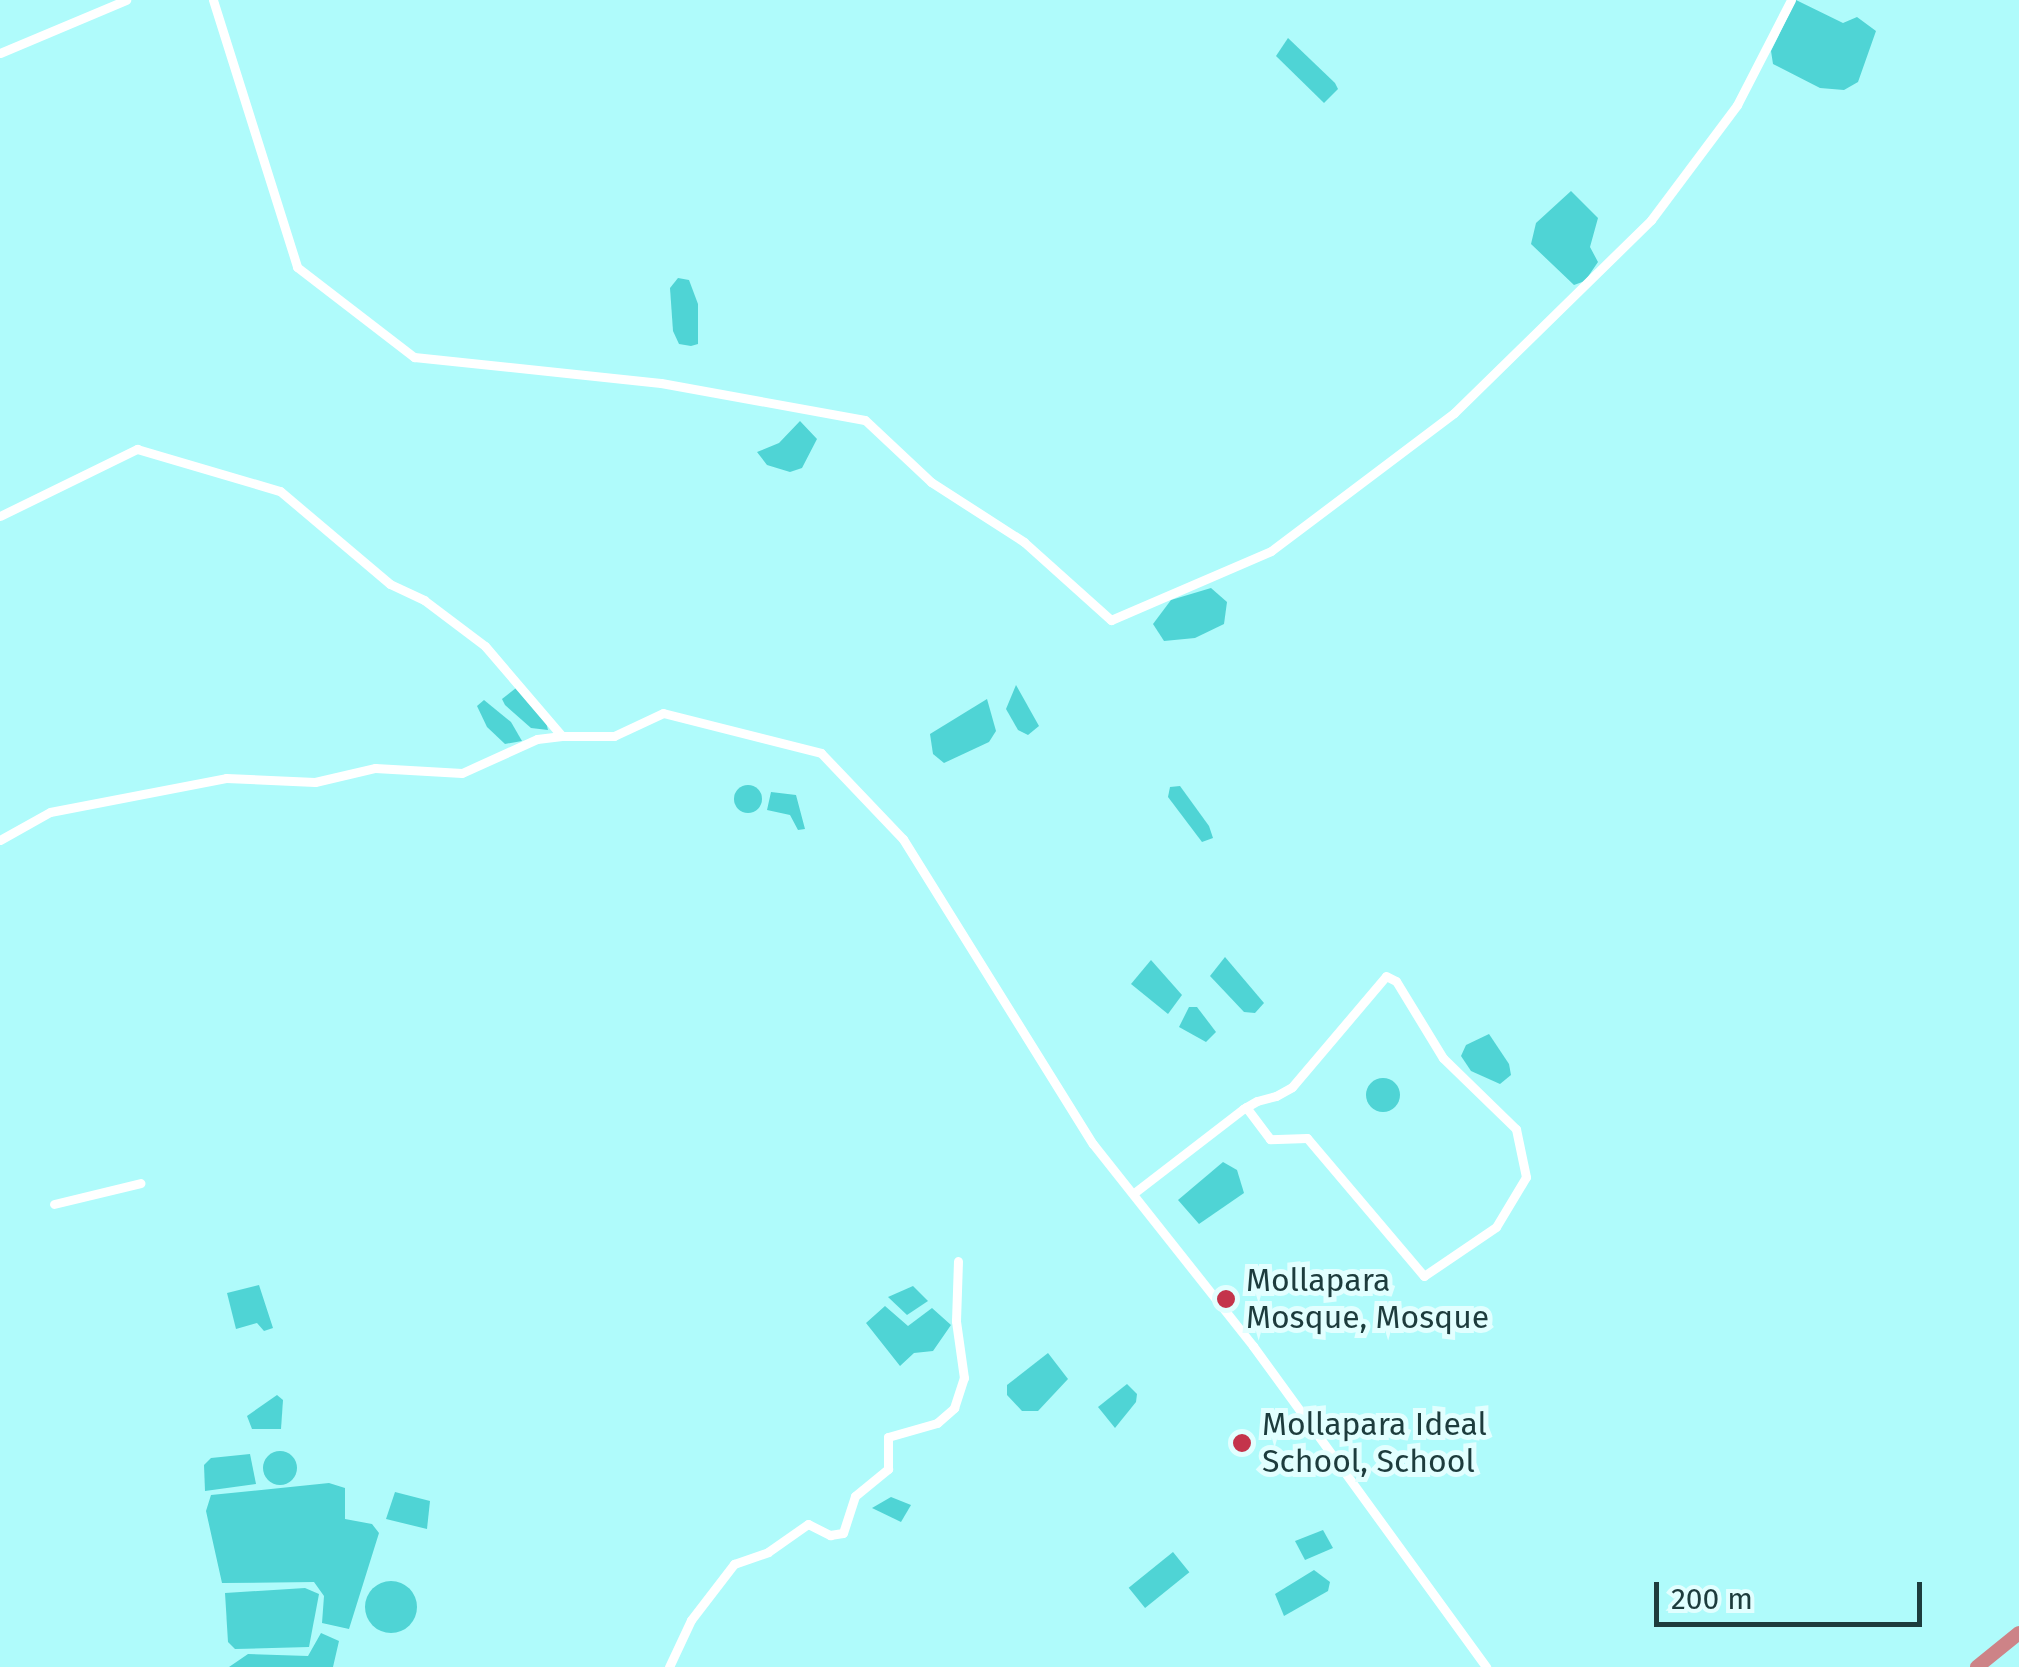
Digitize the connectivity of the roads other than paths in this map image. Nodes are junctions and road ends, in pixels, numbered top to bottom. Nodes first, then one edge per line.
1 (126, 0) edge
2 (213, 0) edge
3 (1791, 0) edge
4 (0, 53) edge
5 (0, 516) edge
6 (562, 736) junction
7 (0, 840) edge
8 (1246, 1107) junction
9 (141, 1183) dead end
10 (1134, 1193) junction
11 (54, 1204) dead end
12 (958, 1261) dead end
13 (2019, 1633) edge
14 (669, 1667) edge
15 (1486, 1667) edge
16 (1977, 1667) edge

1 - 4 street
2 - 3 street
5 - 6 street
6 - 7 street
6 - 10 street
8 - 8 street
8 - 10 street
9 - 11 street
10 - 15 street
12 - 14 street
13 - 16 highway

